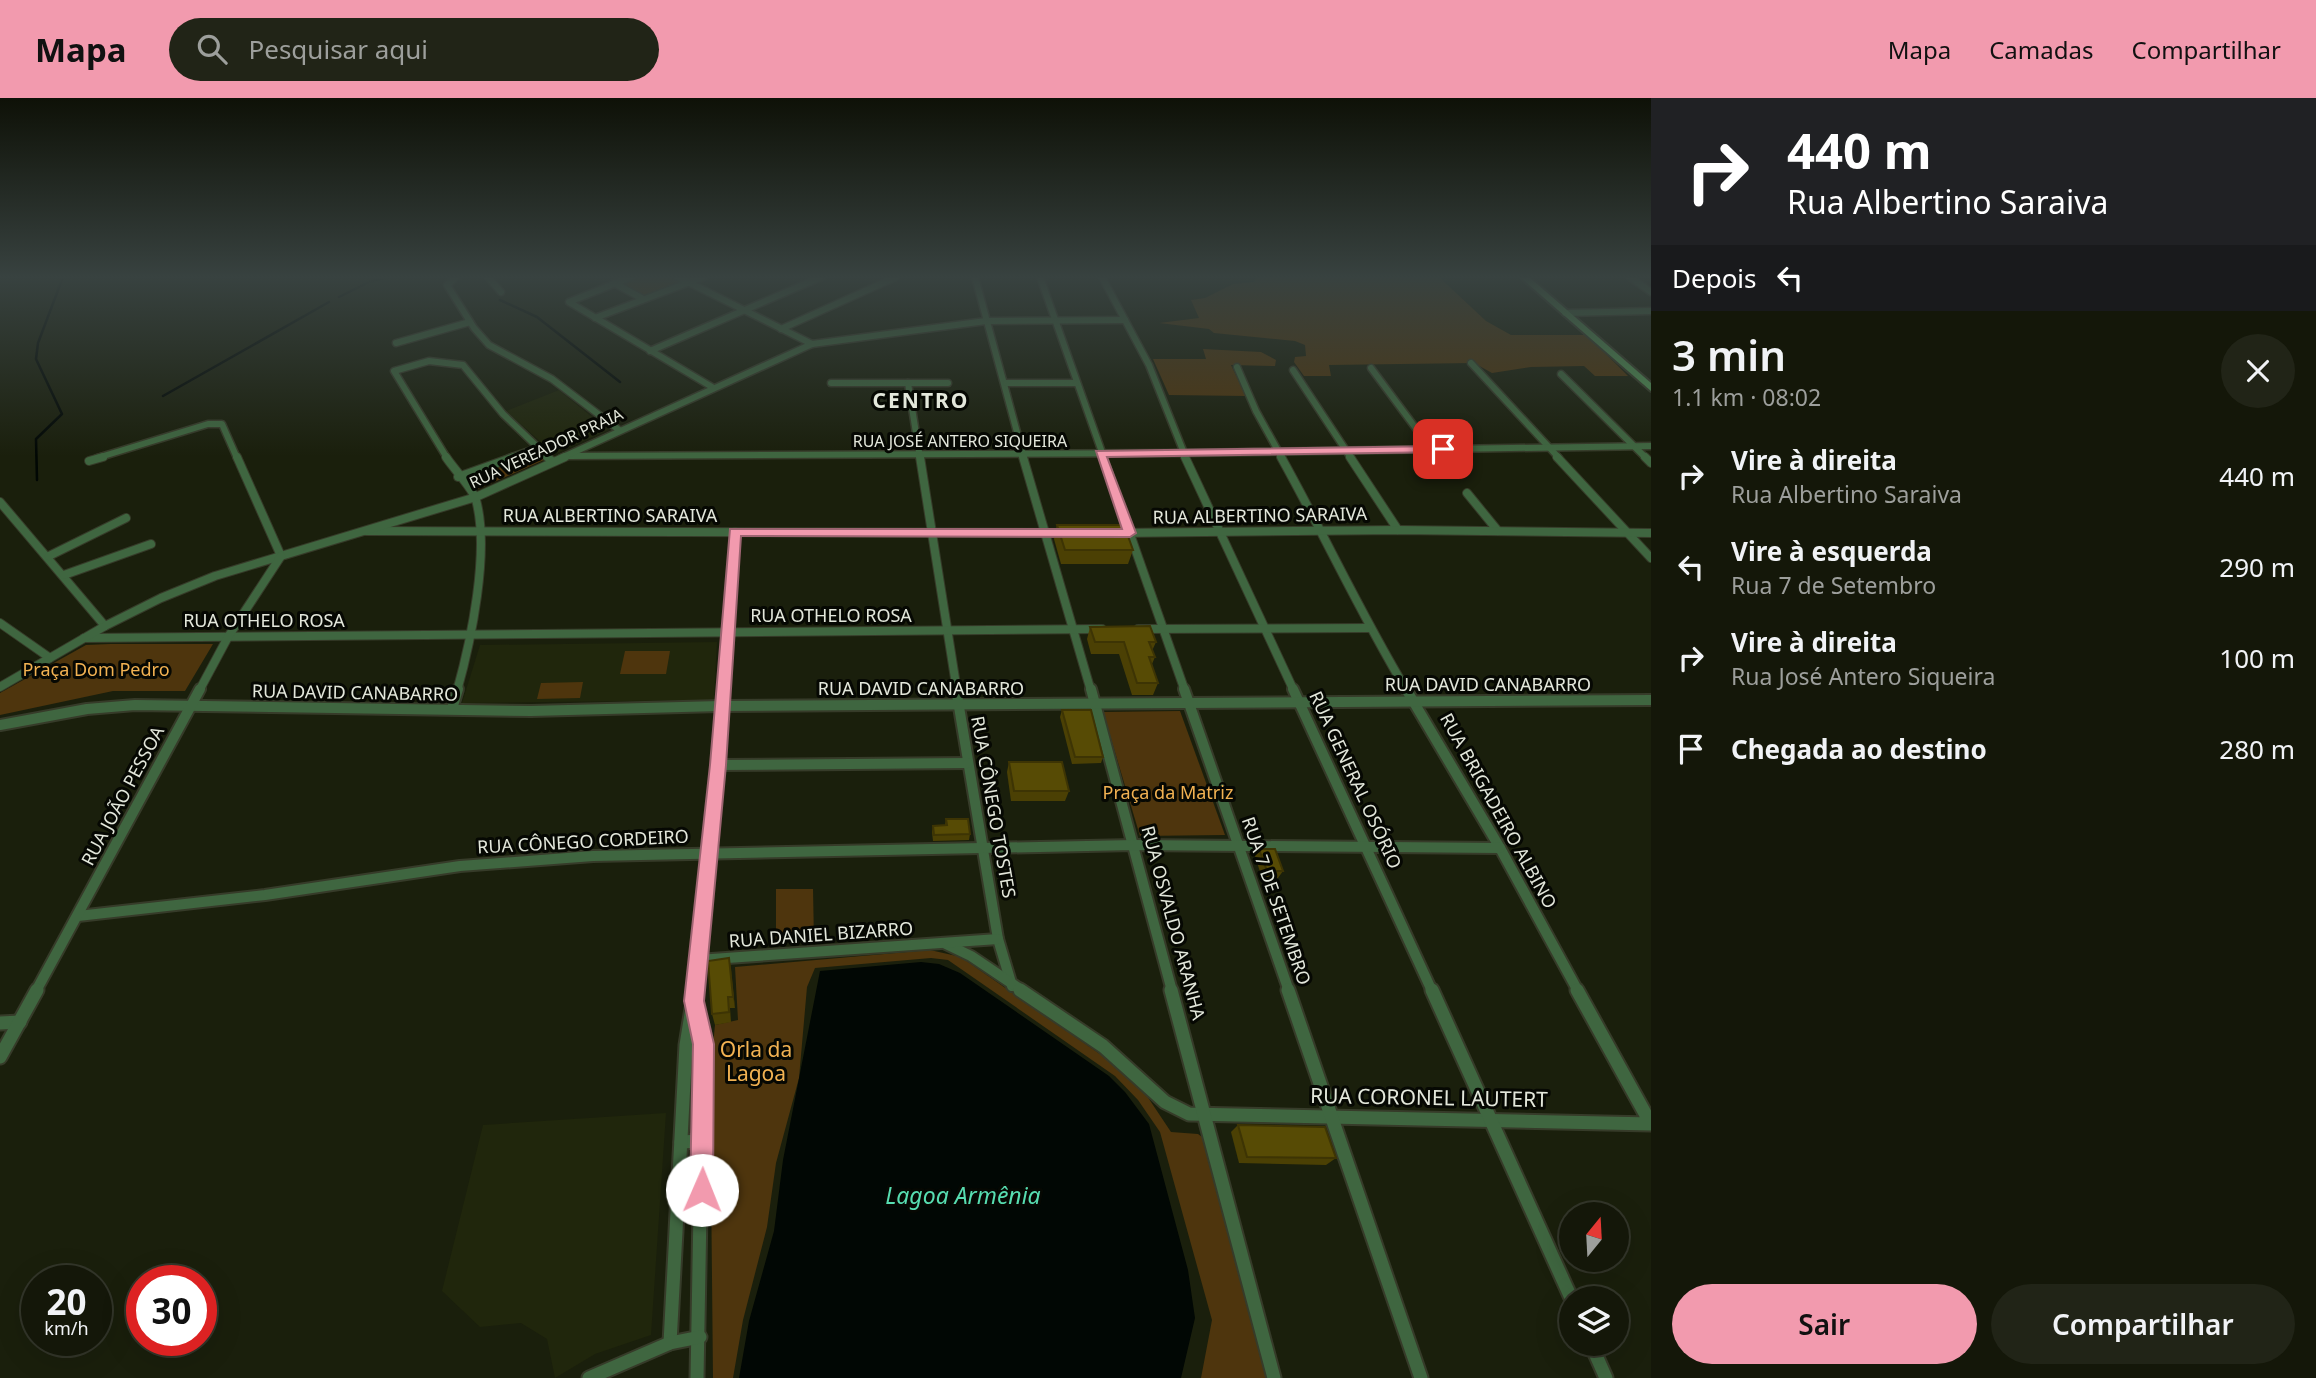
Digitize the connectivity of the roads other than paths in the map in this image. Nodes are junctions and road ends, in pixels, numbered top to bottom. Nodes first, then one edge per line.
1 (418, 337) edge
2 (482, 337) edge
3 (626, 337) edge
4 (683, 337) edge
5 (797, 337) edge
6 (867, 337) edge
7 (991, 337) edge
8 (1060, 337) edge
9 (1134, 337) edge
10 (1593, 337) edge
11 (1604, 337) edge
12 (396, 343) dead end
13 (812, 344) junction
14 (650, 351) junction
15 (1471, 363) dead end
16 (1237, 367) dead end
17 (1371, 368) dead end
18 (1293, 370) dead end
19 (1561, 374) dead end
20 (1651, 376) edge
21 (831, 383) dead end
22 (908, 383) junction
23 (948, 383) dead end
24 (1006, 383) junction
25 (1076, 383) junction
26 (712, 387) junction
27 (1651, 387) edge
28 (619, 430) junction
29 (1651, 446) edge
30 (538, 447) junction
31 (1633, 447) junction
32 (1547, 448) junction
33 (1432, 450) junction
34 (1345, 451) junction
35 (1278, 452) junction
36 (1184, 453) junction
37 (1024, 454) junction
38 (1100, 454) junction
39 (922, 455) junction
40 (562, 456) junction
41 (89, 461) dead end
42 (552, 461) junction
43 (1651, 463) edge
44 (458, 477) junction
45 (1467, 493) dead end
46 (476, 497) junction
47 (0, 502) edge
48 (126, 518) dead end
49 (1322, 530) junction
50 (1398, 530) junction
51 (366, 531) junction
52 (481, 531) junction
53 (1498, 531) junction
54 (735, 532) junction
55 (1219, 532) junction
56 (931, 533) junction
57 (1081, 533) edge
58 (1104, 533) edge
59 (1130, 533) junction
60 (1628, 533) junction
61 (1651, 533) edge
62 (1044, 534) junction
63 (151, 544) dead end
64 (49, 556) junction
65 (281, 556) junction
66 (1651, 558) edge
67 (64, 575) junction
68 (0, 623) edge
69 (105, 626) junction
70 (1162, 628) junction
71 (1262, 628) junction
72 (1369, 628) junction
73 (1072, 629) junction
74 (1113, 629) edge
75 (1125, 629) edge
76 (946, 631) junction
77 (726, 633) junction
78 (473, 635) junction
79 (228, 637) junction
80 (84, 638) junction
81 (50, 658) junction
82 (0, 687) edge
83 (1651, 700) edge
84 (1415, 701) junction
85 (1297, 702) junction
86 (1096, 704) junction
87 (1188, 704) junction
88 (957, 705) junction
89 (720, 706) junction
90 (191, 707) junction
91 (452, 709) junction
92 (0, 725) edge
93 (968, 763) junction
94 (718, 765) junction
95 (1134, 845) junction
96 (1238, 846) junction
97 (1367, 847) junction
98 (982, 848) junction
99 (1500, 848) junction
100 (709, 853) junction
101 (78, 916) junction
102 (998, 939) junction
103 (946, 944) junction
104 (698, 960) junction
105 (1012, 986) junction
106 (694, 1001) junction
107 (20, 1022) junction
108 (0, 1023) edge
109 (0, 1057) edge
110 (1206, 1114) junction
111 (1332, 1117) junction
112 (1490, 1121) junction
113 (1651, 1124) edge
114 (702, 1141) junction
115 (681, 1142) junction
116 (1566, 1286) edge
117 (700, 1337) junction
118 (670, 1343) junction
119 (1596, 1356) edge
120 (589, 1378) edge
121 (697, 1378) edge
122 (1274, 1378) edge
123 (1421, 1378) edge
124 (1606, 1378) edge

1 - 12 street
2 - 28 street
3 - 14 street
4 - 14 street
5 - 13 street
6 - 13 street, RUA VEREADOR PRAIA
7 - 24 street, RUA OSVALDO ARANHA
8 - 25 street, RUA 7 DE SETEMBRO
9 - 36 street, RUA GENERAL OSÓRIO
10 - 27 street
11 - 20 street
13 - 26 street, RUA VEREADOR PRAIA
14 - 26 street
15 - 32 street
16 - 35 street, RUA BRIGADEIRO ALBINO
17 - 33 street
18 - 34 street
19 - 31 street
21 - 22 street
22 - 23 street
22 - 39 street, RUA CÔNEGO TOSTES
24 - 25 street
24 - 37 street, RUA OSVALDO ARANHA
25 - 38 street, RUA 7 DE SETEMBRO
26 - 28 street, RUA VEREADOR PRAIA
28 - 40 street, RUA VEREADOR PRAIA
29 - 31 street, RUA JOSÉ ANTERO SIQUEIRA
30 - 42 street
30 - 44 street
30 - 44 street
31 - 32 street, RUA JOSÉ ANTERO SIQUEIRA
31 - 43 street
32 - 33 street, RUA JOSÉ ANTERO SIQUEIRA
32 - 60 street
33 - 34 street, RUA JOSÉ ANTERO SIQUEIRA
34 - 35 street, RUA JOSÉ ANTERO SIQUEIRA
34 - 50 street
35 - 36 street, RUA JOSÉ ANTERO SIQUEIRA
35 - 49 street, RUA BRIGADEIRO ALBINO
36 - 38 street, RUA JOSÉ ANTERO SIQUEIRA
36 - 55 street, RUA GENERAL OSÓRIO
37 - 38 street, RUA JOSÉ ANTERO SIQUEIRA
37 - 39 street, RUA JOSÉ ANTERO SIQUEIRA
37 - 62 street, RUA OSVALDO ARANHA
38 - 59 street, RUA 7 DE SETEMBRO
39 - 40 street, RUA JOSÉ ANTERO SIQUEIRA
39 - 56 street, RUA CÔNEGO TOSTES
40 - 42 street, RUA VEREADOR PRAIA
41 - 65 street
42 - 46 street, RUA VEREADOR PRAIA
44 - 46 street
45 - 53 street
46 - 51 street, RUA VEREADOR PRAIA
46 - 52 street
47 - 64 street
48 - 64 street
49 - 50 street, RUA ALBERTINO SARAIVA
49 - 55 street, RUA ALBERTINO SARAIVA
49 - 72 street, RUA BRIGADEIRO ALBINO
50 - 53 street, RUA ALBERTINO SARAIVA
51 - 52 street, RUA ALBERTINO SARAIVA
51 - 65 street, RUA VEREADOR PRAIA
52 - 54 street, RUA ALBERTINO SARAIVA
52 - 78 street
53 - 60 street, RUA ALBERTINO SARAIVA
54 - 56 street, RUA ALBERTINO SARAIVA
54 - 77 street
55 - 59 street, RUA ALBERTINO SARAIVA
55 - 71 street, RUA GENERAL OSÓRIO
56 - 62 street, RUA ALBERTINO SARAIVA
56 - 76 street, RUA CÔNEGO TOSTES
57 - 62 street, RUA ALBERTINO SARAIVA
58 - 59 street, RUA ALBERTINO SARAIVA
59 - 70 street, RUA 7 DE SETEMBRO
60 - 61 street, RUA ALBERTINO SARAIVA
60 - 66 street
62 - 73 street, RUA OSVALDO ARANHA
63 - 67 street
64 - 67 street
65 - 69 street, RUA VEREADOR PRAIA
65 - 79 street, RUA JOÃO PESSOA
67 - 69 street
68 - 81 street
69 - 80 street, RUA VEREADOR PRAIA
70 - 71 street
70 - 75 street
70 - 87 street, RUA 7 DE SETEMBRO
71 - 72 street
71 - 85 street, RUA GENERAL OSÓRIO
72 - 84 street, RUA BRIGADEIRO ALBINO
73 - 74 street, RUA OTHELO ROSA
73 - 76 street, RUA OTHELO ROSA
73 - 86 street, RUA OSVALDO ARANHA
76 - 77 street, RUA OTHELO ROSA
76 - 88 street, RUA CÔNEGO TOSTES
77 - 78 street, RUA OTHELO ROSA
77 - 89 street
78 - 79 street, RUA OTHELO ROSA
78 - 91 street
79 - 80 street, RUA OTHELO ROSA
79 - 90 street, RUA JOÃO PESSOA
80 - 81 street, RUA VEREADOR PRAIA
81 - 82 street, RUA VEREADOR PRAIA
83 - 84 street, RUA DAVID CANABARRO
84 - 85 street, RUA DAVID CANABARRO
84 - 99 street, RUA BRIGADEIRO ALBINO
85 - 87 street, RUA DAVID CANABARRO
85 - 97 street, RUA GENERAL OSÓRIO
86 - 87 street, RUA DAVID CANABARRO
86 - 88 street, RUA DAVID CANABARRO
86 - 95 street, RUA OSVALDO ARANHA
87 - 96 street, RUA 7 DE SETEMBRO
88 - 89 street, RUA DAVID CANABARRO
88 - 93 street, RUA CÔNEGO TOSTES
89 - 91 street, RUA DAVID CANABARRO
89 - 94 street
90 - 91 street, RUA DAVID CANABARRO
90 - 92 street, RUA DAVID CANABARRO
90 - 101 street, RUA JOÃO PESSOA
93 - 94 street
93 - 98 street, RUA CÔNEGO TOSTES
94 - 100 street
95 - 96 street, RUA CÔNEGO CORDEIRO
95 - 98 street, RUA CÔNEGO CORDEIRO
95 - 110 street, RUA OSVALDO ARANHA
96 - 97 street, RUA CÔNEGO CORDEIRO
96 - 111 street, RUA 7 DE SETEMBRO
97 - 99 street, RUA CÔNEGO CORDEIRO
97 - 112 street, RUA GENERAL OSÓRIO
98 - 100 street, RUA CÔNEGO CORDEIRO
98 - 102 street, RUA CÔNEGO TOSTES
99 - 113 street, RUA BRIGADEIRO ALBINO
100 - 101 street, RUA CÔNEGO CORDEIRO
100 - 104 street
101 - 107 street, RUA JOÃO PESSOA
102 - 103 street, RUA DANIEL BIZARRO
102 - 105 street, RUA CÔNEGO TOSTES
103 - 104 street, RUA DANIEL BIZARRO
103 - 105 street
104 - 106 street
105 - 110 street
106 - 114 street
106 - 115 street
107 - 108 street
107 - 109 street, RUA JOÃO PESSOA
110 - 111 street, RUA CORONEL LAUTERT
110 - 122 street, RUA OSVALDO ARANHA
111 - 112 street, RUA CORONEL LAUTERT
111 - 123 street, RUA 7 DE SETEMBRO
112 - 113 street, RUA CORONEL LAUTERT
112 - 116 street, RUA GENERAL OSÓRIO
114 - 115 street
114 - 117 street
115 - 118 street
117 - 118 street
117 - 121 street
118 - 120 street
119 - 124 street

